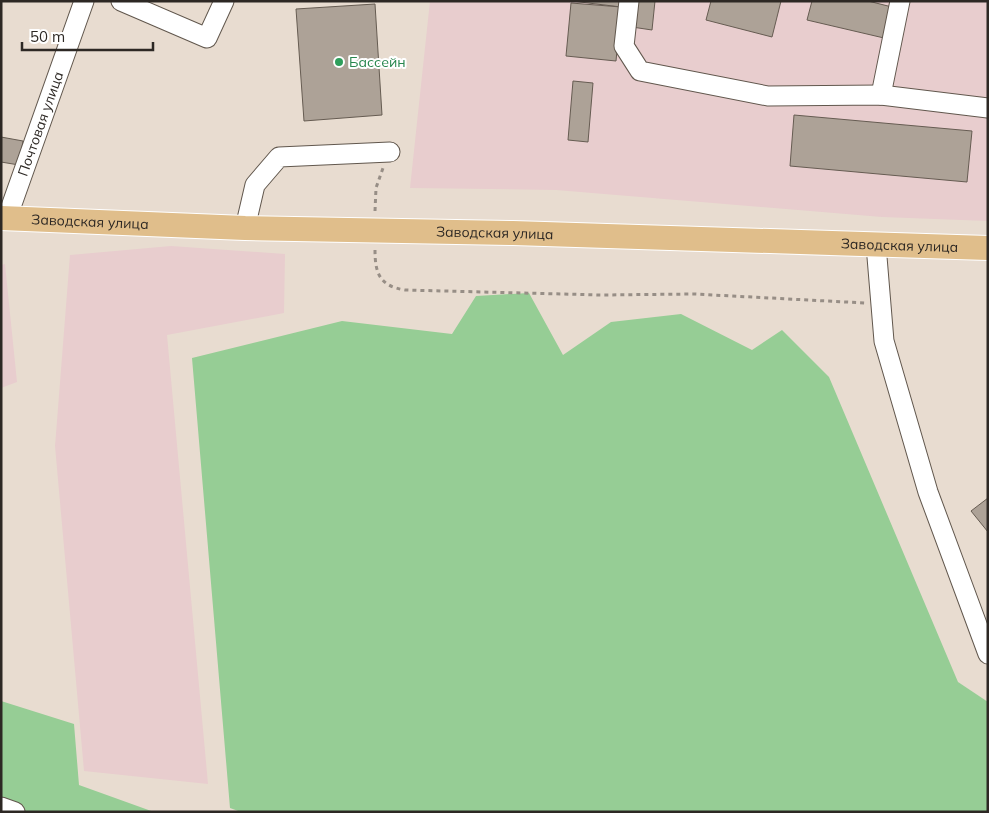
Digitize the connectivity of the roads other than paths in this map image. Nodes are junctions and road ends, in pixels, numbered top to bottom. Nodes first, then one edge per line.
1 (84, 1) edge
2 (121, 1) edge
3 (224, 1) edge
4 (629, 1) edge
5 (900, 1) edge
6 (881, 95) junction
7 (988, 108) edge
8 (390, 152) road end
9 (4, 218) edge
10 (245, 228) junction
11 (876, 244) junction
12 (988, 248) edge
13 (988, 654) edge
14 (1, 807) edge
15 (15, 812) edge

1 - 9 street, Почтовая улица
2 - 3 street
4 - 6 street
5 - 6 street
6 - 7 street
8 - 10 street
9 - 10 main road, Заводская улица
10 - 11 main road, Заводская улица
11 - 12 main road, Заводская улица
11 - 13 street
14 - 15 street

